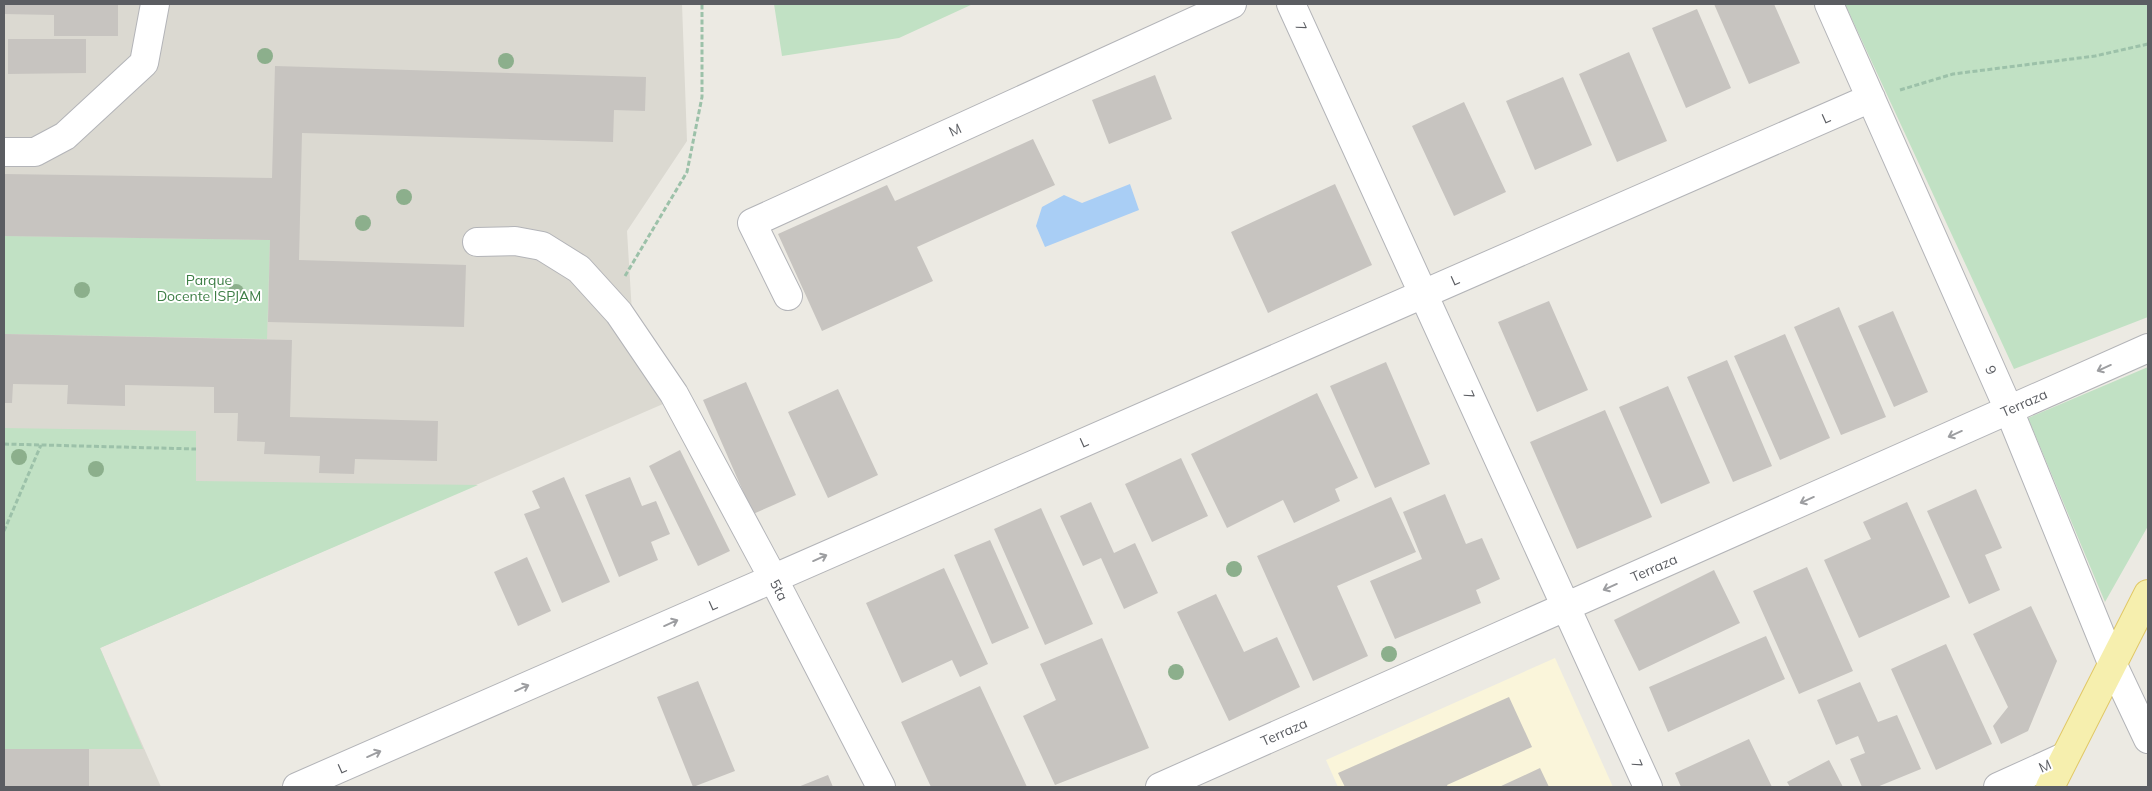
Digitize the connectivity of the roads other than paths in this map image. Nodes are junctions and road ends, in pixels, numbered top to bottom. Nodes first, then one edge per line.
1 (155, 4) edge
2 (1232, 4) edge
3 (1291, 4) edge
4 (1829, 4) edge
5 (1871, 98) junction
6 (4, 152) edge
7 (477, 242) dead end
8 (1423, 294) junction
9 (788, 296) dead end
10 (2148, 348) edge
11 (2009, 410) junction
12 (774, 578) junction
13 (2148, 594) edge
14 (1566, 607) junction
15 (2141, 612) edge
16 (2112, 663) junction
17 (2148, 739) edge
18 (2064, 757) junction
19 (297, 787) edge
20 (880, 787) edge
21 (1160, 787) edge
22 (1648, 787) edge
23 (1998, 787) edge
24 (2050, 787) edge

1 - 6 street
2 - 9 street, M
3 - 8 street, 7
4 - 5 street, 9
5 - 8 street, L
5 - 11 street, 9
7 - 12 street, 5ta
12 -> 8 street, L
8 - 14 street, 7
10 -> 11 street, Terraza
11 -> 14 street, Terraza
11 - 16 street, 9
19 -> 12 street, L
12 - 20 street, 5ta
13 - 15 main road
14 - 21 street, Terraza
14 - 22 street, 7
15 - 16 main road
16 - 17 street, 9
16 - 18 main road
18 - 23 street, M
18 - 24 main road

